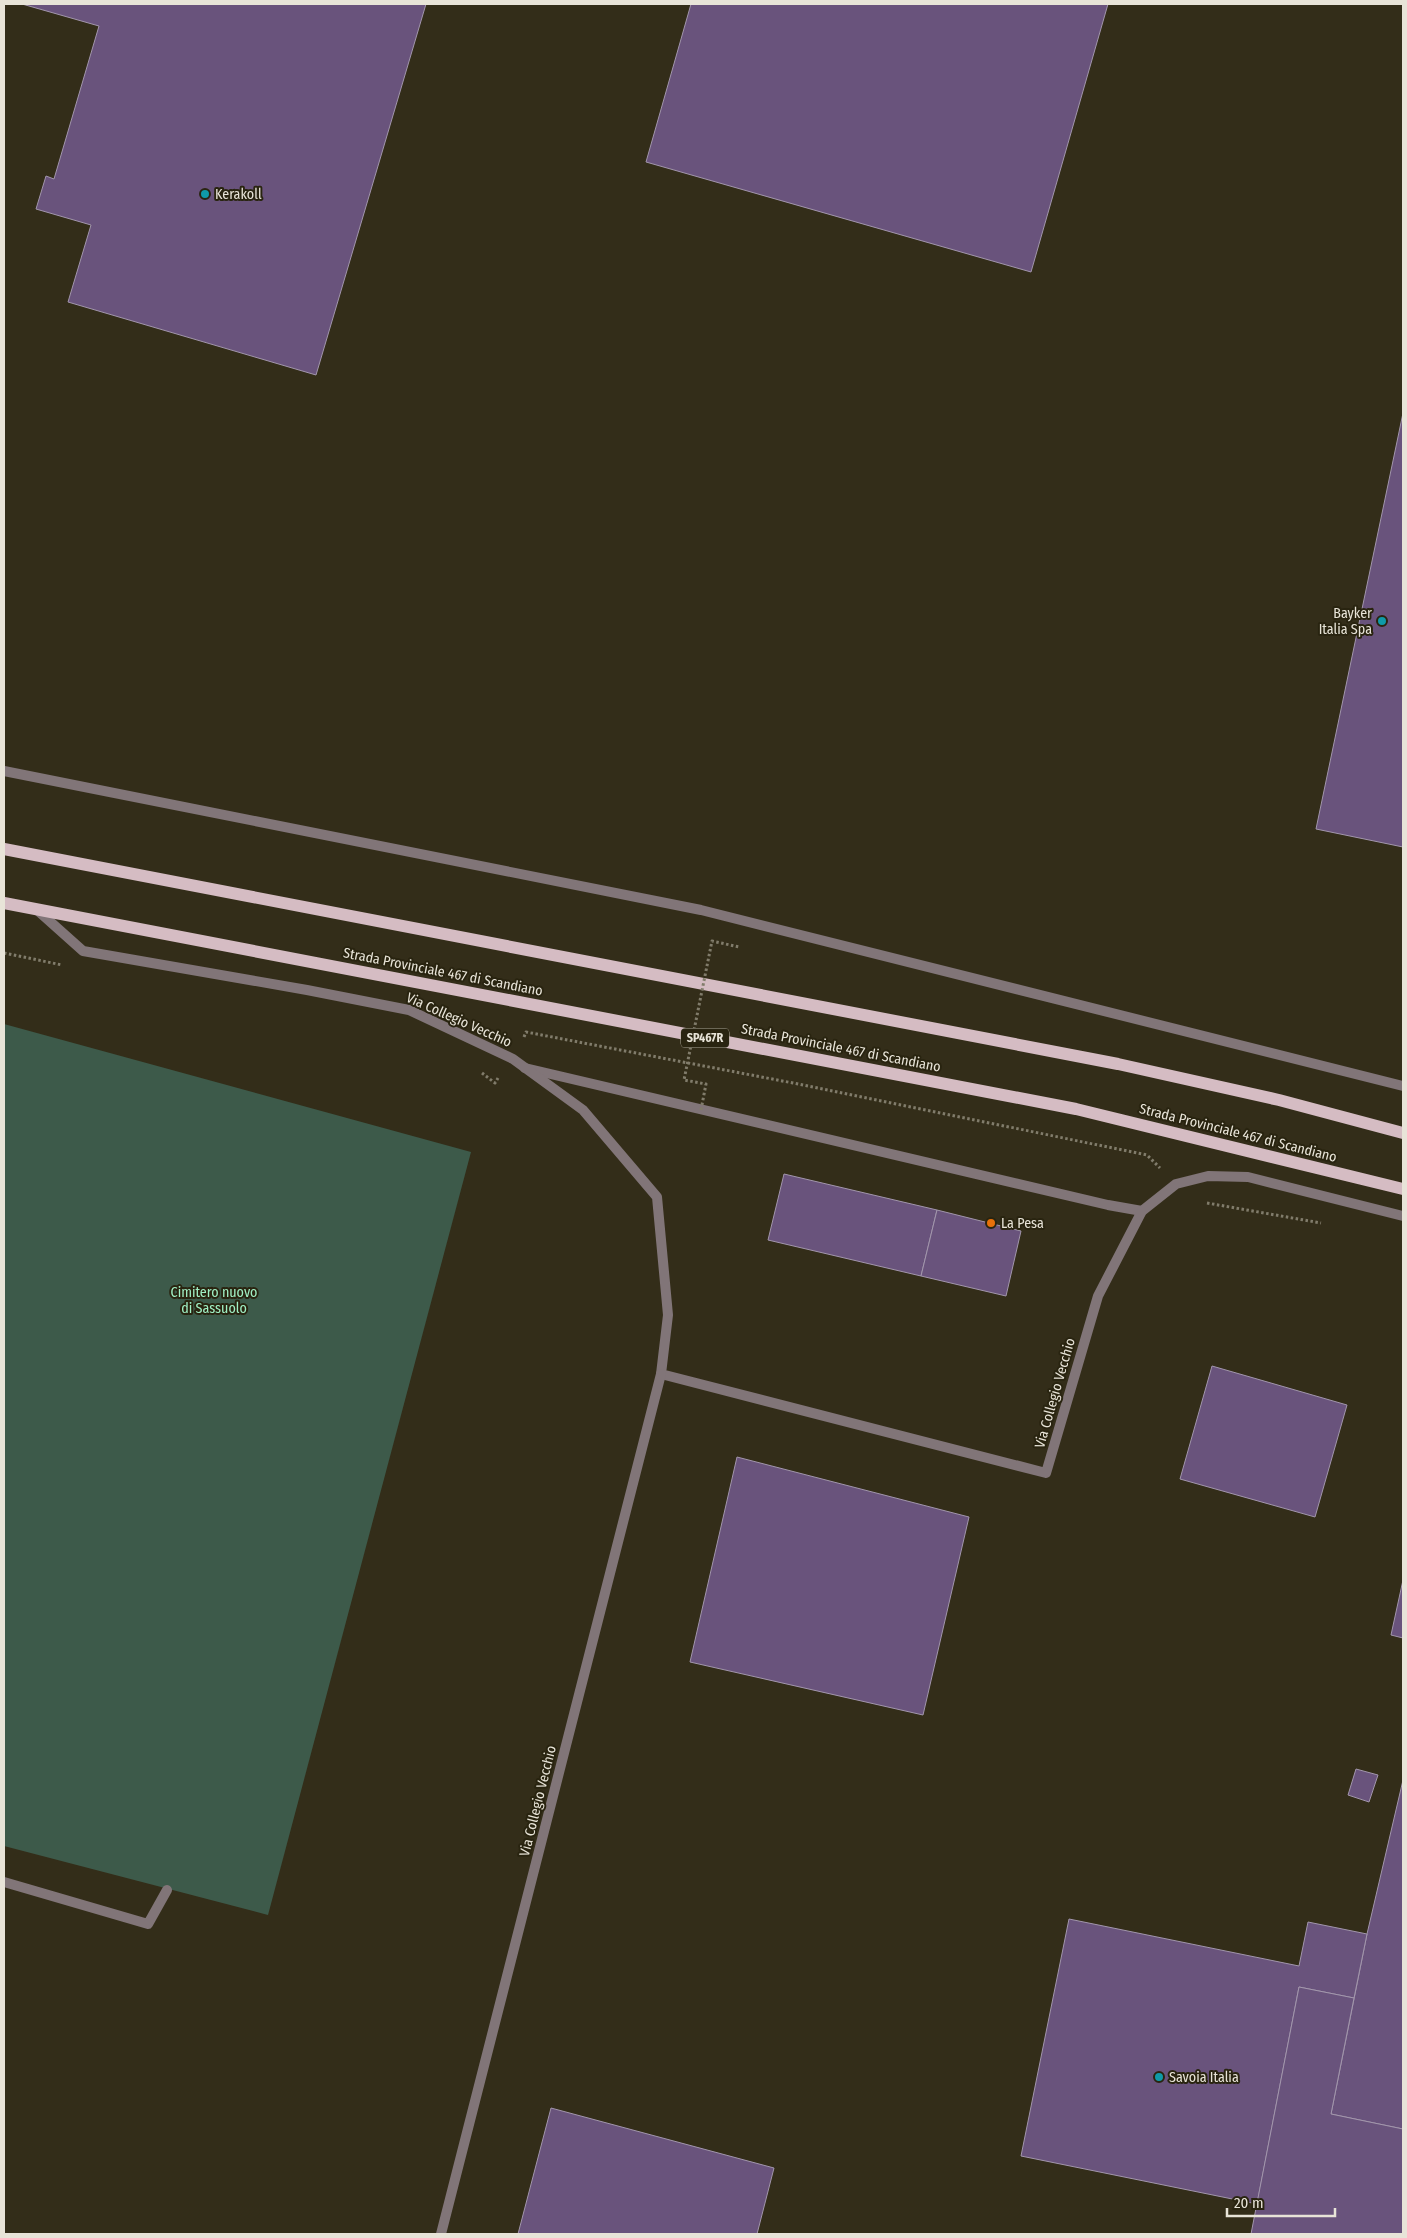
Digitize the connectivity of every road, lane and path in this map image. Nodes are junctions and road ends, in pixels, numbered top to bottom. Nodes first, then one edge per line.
1 (4, 771) edge
2 (4, 849) edge
3 (4, 903) edge
4 (36, 910) junction
5 (739, 947) dead end
6 (526, 1032) dead end
7 (524, 1068) junction
8 (1403, 1086) edge
9 (701, 1110) junction
10 (1403, 1133) edge
11 (1147, 1155) dead end
12 (1403, 1189) edge
13 (1206, 1203) dead end
14 (1142, 1211) junction
15 (1403, 1216) edge
16 (1322, 1223) dead end
17 (661, 1374) junction
18 (4, 1882) edge
19 (167, 1890) dead end
20 (441, 2234) edge

1 - 8 street
2 - 10 main road
3 - 4 main road, Strada Provinciale 467 di Scandiano / SP467R
4 - 7 street, Via Collegio Vecchio
4 - 12 main road, Strada Provinciale 467 di Scandiano / SP467R
5 - 9 path, bridge
6 - 11 path
7 - 9 street
7 - 17 street, Via Collegio Vecchio
9 - 14 street
13 - 16 path
14 - 15 street, Via Collegio Vecchio
14 - 17 street, Via Collegio Vecchio
17 - 20 street, Via Collegio Vecchio
18 - 19 street

